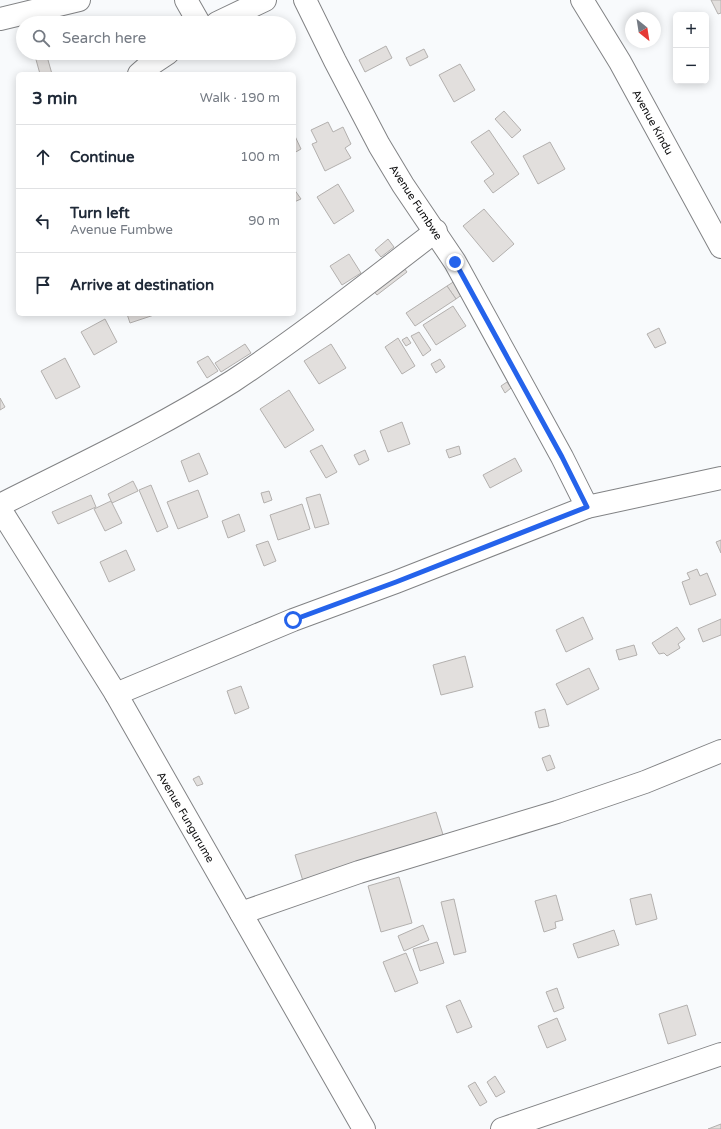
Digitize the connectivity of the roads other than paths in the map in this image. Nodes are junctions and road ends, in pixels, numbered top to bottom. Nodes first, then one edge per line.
1 (79, 0) edge
2 (186, 0) edge
3 (265, 0) edge
4 (305, 0) edge
5 (582, 0) edge
6 (195, 16) edge
7 (232, 16) edge
8 (0, 19) edge
9 (158, 60) edge
10 (142, 72) edge
11 (436, 232) junction
12 (721, 247) edge
13 (721, 478) edge
14 (0, 505) edge
15 (587, 507) junction
16 (0, 509) edge
17 (116, 694) junction
18 (721, 752) edge
19 (241, 913) junction
20 (721, 1054) edge
21 (364, 1129) edge
22 (502, 1129) edge

1 - 8 street
2 - 6 street
3 - 7 street
4 - 11 street, Avenue Fumbwe
5 - 12 street, Avenue Kindu
9 - 10 street
11 - 14 street
11 - 15 street, Avenue Fumbwe
13 - 15 street
15 - 17 street
16 - 17 street, Avenue Fungurume
17 - 19 street, Avenue Fungurume
18 - 19 street
19 - 21 street, Avenue Fungurume
20 - 22 street

